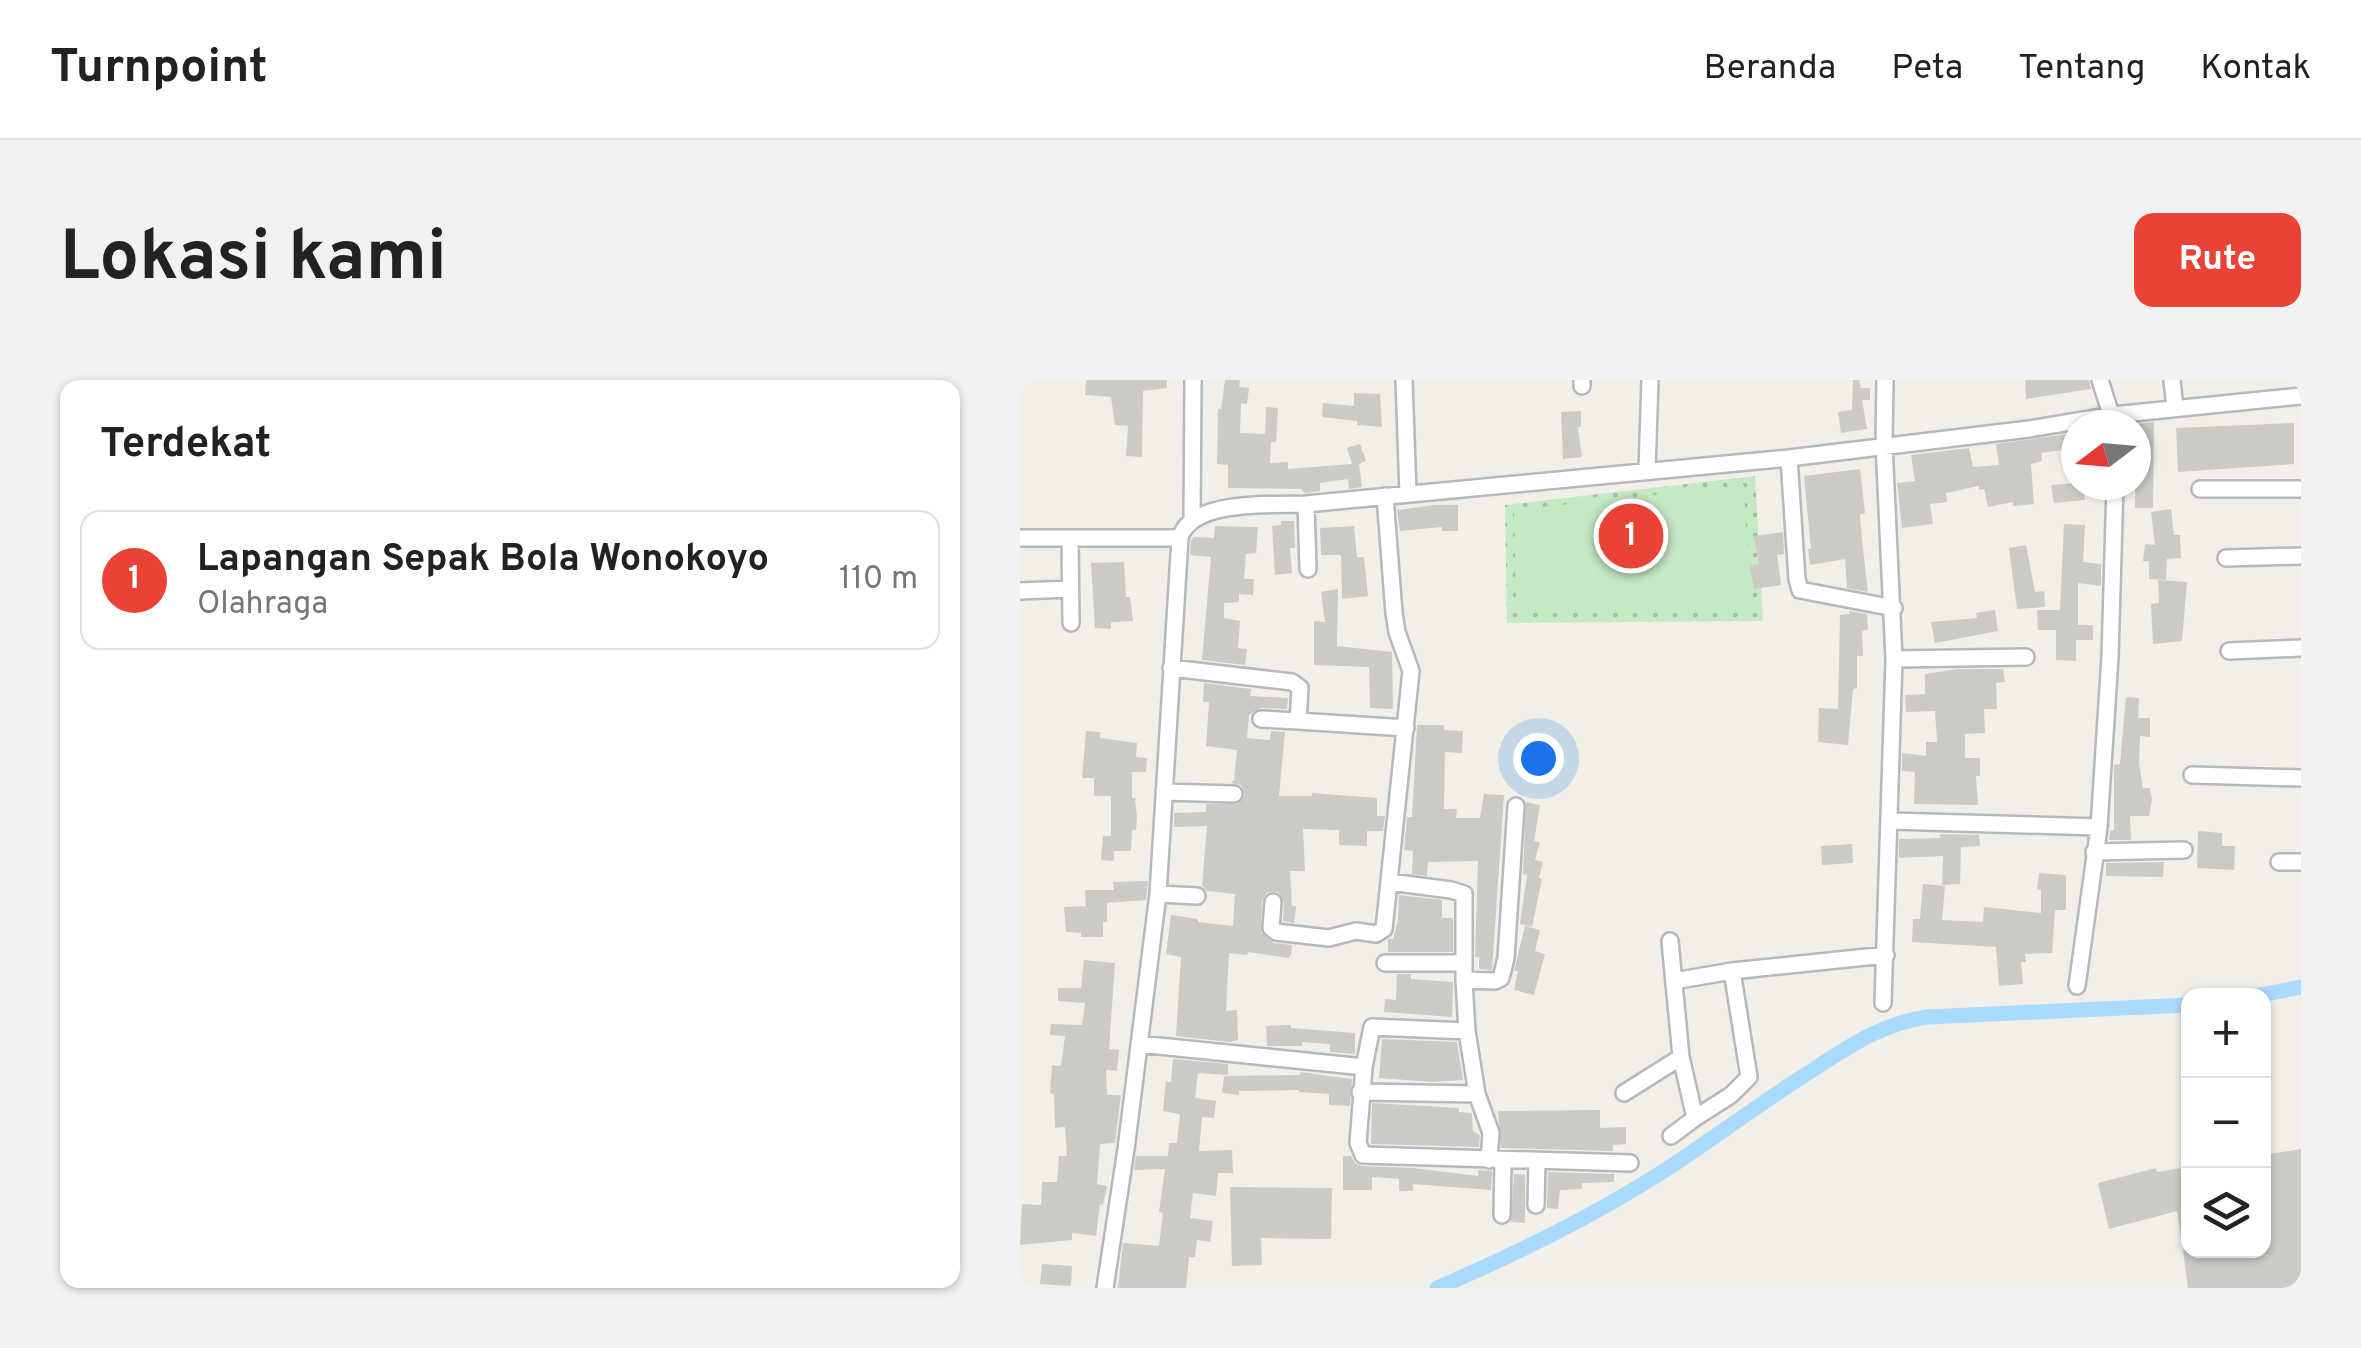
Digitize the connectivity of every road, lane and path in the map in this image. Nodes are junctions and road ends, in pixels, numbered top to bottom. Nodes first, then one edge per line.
1 (1193, 380) edge
2 (1404, 380) edge
3 (1650, 380) edge
4 (1885, 380) edge
5 (2100, 380) edge
6 (2172, 380) edge
7 (2278, 388) edge
8 (2301, 396) edge
9 (2175, 408) junction
10 (2110, 410) edge
11 (2151, 413) edge
12 (2061, 425) edge
13 (1884, 444) junction
14 (1789, 458) junction
15 (1648, 470) junction
16 (2200, 489) dead end
17 (2301, 489) edge
18 (1408, 494) junction
19 (1385, 496) junction
20 (2115, 500) edge
21 (1306, 504) junction
22 (1192, 520) junction
23 (1070, 538) junction
24 (1180, 538) junction
25 (1021, 542) edge
26 (2301, 556) edge
27 (2226, 558) dead end
28 (1308, 569) dead end
29 (1070, 589) junction
30 (1020, 590) edge
31 (1894, 608) junction
32 (1071, 622) dead end
33 (2301, 648) edge
34 (2229, 651) dead end
35 (2026, 657) dead end
36 (1894, 659) junction
37 (1172, 668) junction
38 (1261, 719) dead end
39 (1298, 721) junction
40 (1406, 728) junction
41 (2192, 775) dead end
42 (2301, 778) edge
43 (1164, 792) junction
44 (1234, 794) dead end
45 (1516, 806) dead end
46 (1890, 821) junction
47 (2099, 826) junction
48 (2184, 850) dead end
49 (2094, 852) junction
50 (2279, 862) dead end
51 (2301, 862) edge
52 (1389, 887) junction
53 (1158, 894) junction
54 (1197, 896) dead end
55 (1273, 902) dead end
56 (1670, 941) dead end
57 (1886, 955) junction
58 (1385, 963) dead end
59 (1732, 970) junction
60 (1464, 972) junction
61 (1674, 981) junction
62 (2077, 986) dead end
63 (1883, 1004) dead end
64 (1467, 1031) junction
65 (1139, 1044) junction
66 (1680, 1056) junction
67 (1364, 1068) junction
68 (1360, 1092) junction
69 (1477, 1094) junction
70 (1624, 1094) dead end
71 (1695, 1118) junction
72 (1671, 1136) dead end
73 (1496, 1160) junction
74 (1537, 1162) junction
75 (1630, 1163) dead end
76 (1536, 1205) dead end
77 (1502, 1215) dead end
78 (1105, 1288) edge

1 - 22 street
2 - 18 street
3 - 15 street
4 - 13 street
5 - 10 street
6 - 9 street
7 - 8 street
7 - 9 street
9 - 11 street
12 - 13 street
13 - 14 street
13 - 31 street
14 - 15 street
14 - 31 street
15 - 18 street
16 - 17 street
18 - 19 street
19 - 21 street
19 - 40 street
20 - 47 street
21 - 22 street
21 - 28 street
22 - 24 street
23 - 24 street
23 - 25 street
23 - 29 street
24 - 37 street
26 - 27 street
29 - 30 street
29 - 32 street
31 - 36 street
33 - 34 street
35 - 36 street
36 - 46 street
37 - 39 street
37 - 43 street
38 - 39 street
39 - 40 street
40 - 52 street
41 - 42 street
43 - 44 street
43 - 53 street
45 - 60 street
46 - 47 street
46 - 57 street
47 - 49 street
48 - 49 street
49 - 62 street
50 - 51 street
52 - 55 street
52 - 60 street
53 - 54 street
53 - 65 street
56 - 61 street
57 - 59 street
57 - 63 street
58 - 60 street
59 - 61 street
59 - 71 street
60 - 64 street
61 - 66 street
64 - 67 street
64 - 69 street
65 - 67 street
65 - 78 street
66 - 70 street
66 - 71 street
67 - 68 street
68 - 69 street
68 - 73 street
69 - 73 street
71 - 72 street
73 - 74 street
73 - 77 street
74 - 75 street
74 - 76 street

